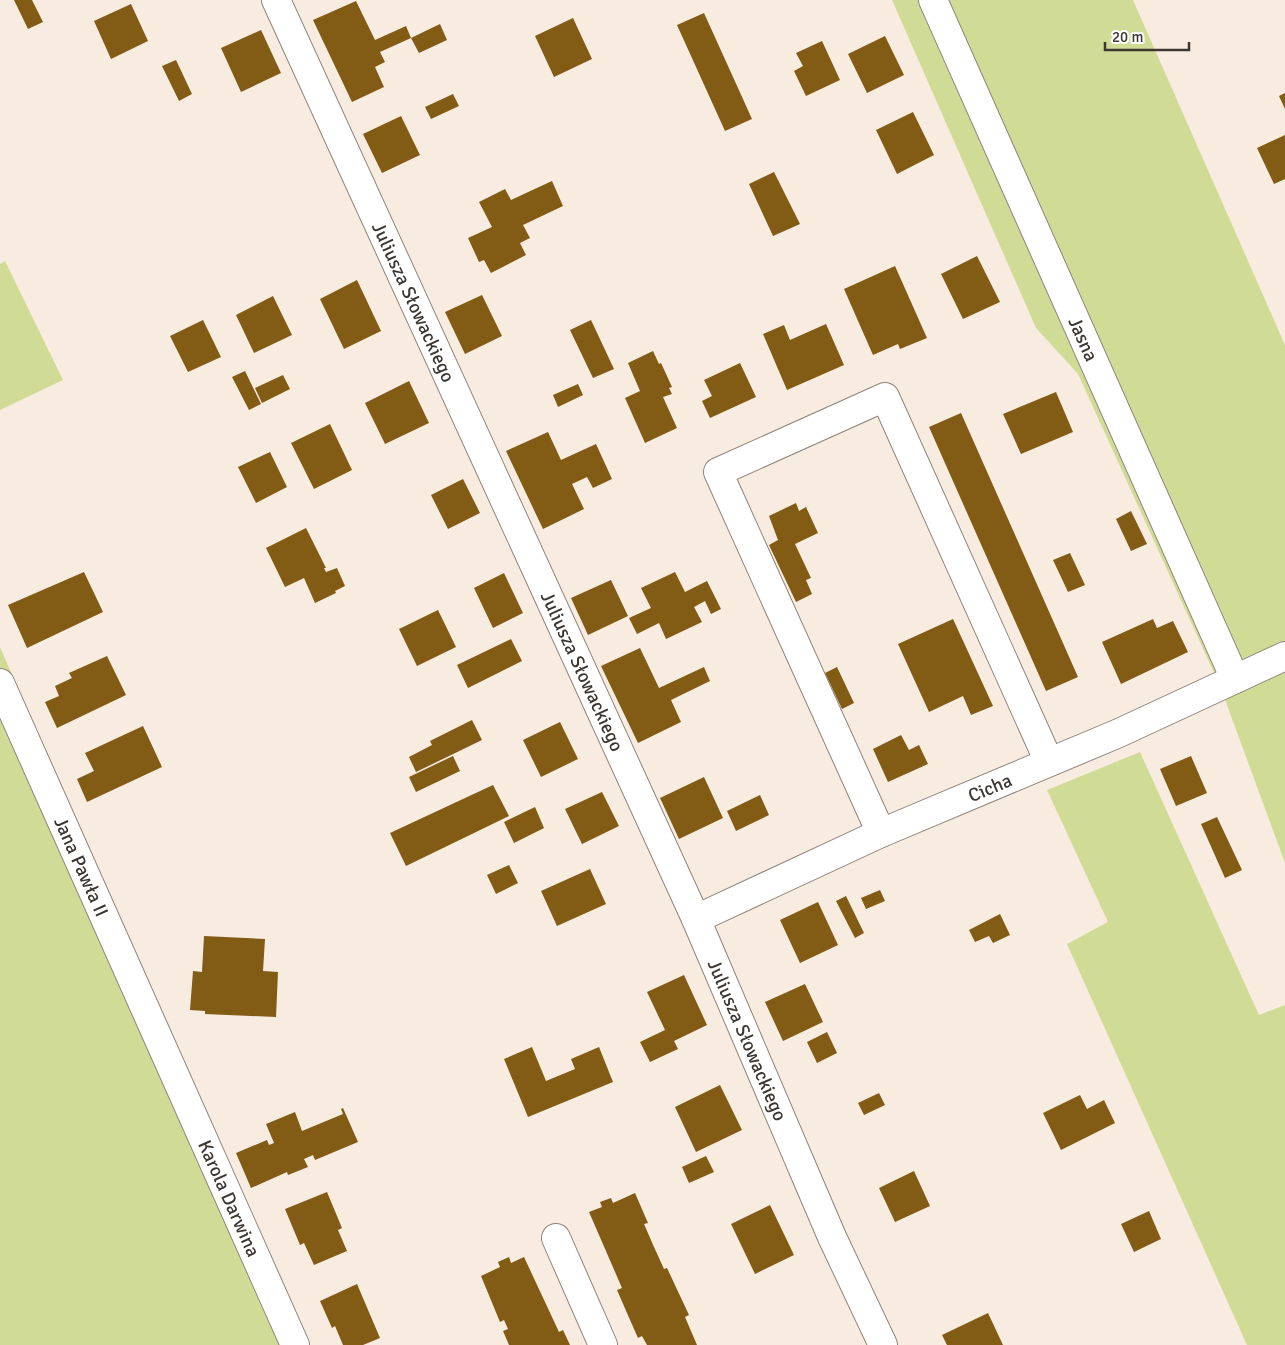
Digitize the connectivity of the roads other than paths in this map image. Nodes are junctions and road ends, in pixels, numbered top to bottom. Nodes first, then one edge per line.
1 (276, 0) edge
2 (933, 0) edge
3 (1285, 656) edge
4 (1235, 679) junction
5 (0, 683) edge
6 (1049, 762) junction
7 (881, 833) junction
8 (696, 919) junction
9 (164, 1052) joint
10 (556, 1238) dead end
11 (295, 1345) edge
12 (603, 1345) edge
13 (883, 1345) edge

1 - 8 street, Juliusza Słowackiego
2 - 4 street, Jasna
3 - 4 street, Cicha
4 - 6 street, Cicha
5 - 9 street, Jana Pawła II
6 - 7 street, Cicha
6 - 7 street
7 - 8 street, Cicha
8 - 13 street, Juliusza Słowackiego
9 - 11 street, Karola Darwina
10 - 12 street

